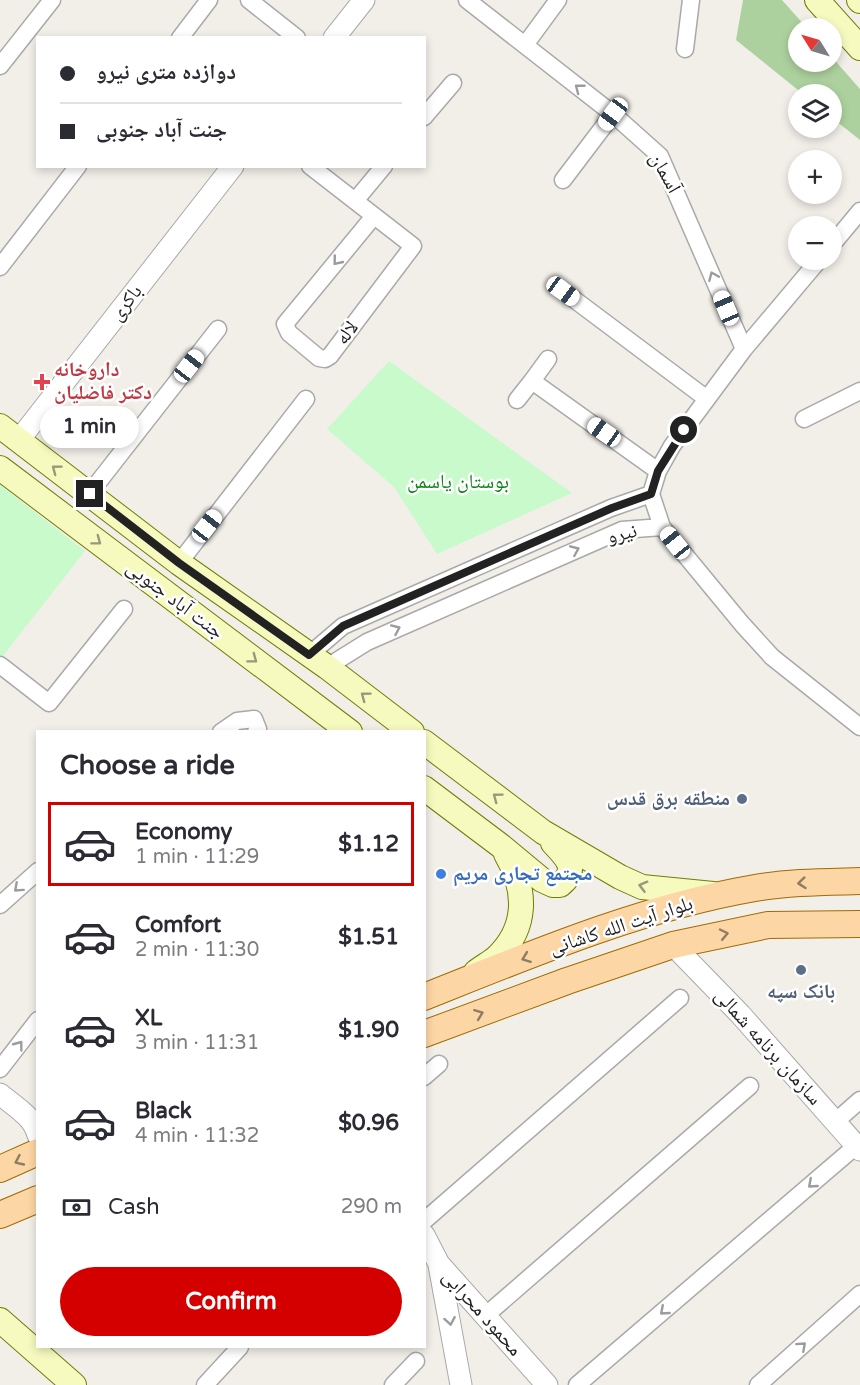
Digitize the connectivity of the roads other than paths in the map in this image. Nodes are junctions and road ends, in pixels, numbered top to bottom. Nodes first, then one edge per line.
1 (51, 0) edge
2 (209, 0) edge
3 (249, 0) edge
4 (364, 0) edge
5 (467, 0) edge
6 (558, 0) edge
7 (691, 0) edge
8 (817, 0) edge
9 (182, 36) edge
10 (294, 36) edge
11 (336, 36) edge
12 (525, 45) junction
13 (860, 48) edge
14 (685, 50) dead end
15 (0, 66) edge
16 (453, 83) dead end
17 (613, 114) junction
18 (426, 115) edge
19 (76, 168) edge
20 (231, 168) edge
21 (313, 168) edge
22 (382, 168) edge
23 (563, 180) dead end
24 (355, 201) junction
25 (860, 211) edge
26 (374, 216) junction
27 (842, 233) edge
28 (0, 267) edge
29 (811, 270) edge
30 (563, 291) dead end
31 (218, 330) dead end
32 (744, 350) junction
33 (548, 359) dead end
34 (532, 381) junction
35 (860, 391) edge
36 (306, 399) dead end
37 (707, 399) junction
38 (517, 400) dead end
39 (804, 419) dead end
40 (9, 433) edge
41 (0, 468) edge
42 (658, 471) junction
43 (90, 494) junction
44 (651, 494) junction
45 (662, 527) junction
46 (498, 558) junction
47 (179, 563) junction
48 (508, 579) junction
49 (124, 609) dead end
50 (318, 661) junction
51 (0, 665) edge
52 (255, 725) edge
53 (860, 727) edge
54 (224, 730) edge
55 (347, 730) edge
56 (409, 730) edge
57 (426, 744) edge
58 (426, 790) edge
59 (543, 832) junction
60 (501, 846) junction
61 (36, 873) edge
62 (860, 881) edge
63 (721, 895) junction
64 (0, 905) edge
65 (860, 924) edge
66 (673, 945) junction
67 (426, 997) edge
68 (426, 997) edge
69 (680, 998) dead end
70 (36, 1023) edge
71 (426, 1033) edge
72 (439, 1064) dead end
73 (0, 1069) edge
74 (426, 1075) edge
75 (750, 1086) dead end
76 (0, 1094) edge
77 (860, 1100) edge
78 (835, 1122) junction
79 (36, 1127) edge
80 (858, 1148) edge
81 (36, 1153) edge
82 (0, 1169) edge
83 (36, 1200) edge
84 (0, 1215) edge
85 (426, 1219) edge
86 (426, 1239) edge
87 (439, 1264) junction
88 (860, 1294) edge
89 (485, 1316) junction
90 (0, 1320) edge
91 (239, 1348) edge
92 (416, 1361) dead end
93 (74, 1385) edge
94 (205, 1385) edge
95 (393, 1385) edge
96 (461, 1385) edge
97 (547, 1385) edge
98 (577, 1385) edge
99 (758, 1385) edge

1 - 15 street
2 - 9 street
3 - 10 street
4 - 11 street
5 - 12 street, آسمان
6 - 12 street
7 - 14 street
8 - 13 main road
17 -> 12 street, آسمان
16 - 18 street
17 - 23 street
32 -> 17 street, آسمان
19 - 28 street
20 - 40 street, باکری
21 - 24 street, لاله
22 - 24 street
24 - 26 street, لاله
25 - 27 street
26 -> 26 street, لاله
29 - 32 street
30 - 37 street
31 - 43 street
32 - 37 street
33 - 34 street
34 - 38 street
34 - 42 street
35 - 39 street
36 - 47 street
37 - 42 street
43 -> 40 main road, جنت آباد جنوبی
41 -> 55 main road, جنت آباد جنوبی
42 - 44 street
43 - 47 main road, جنت آباد جنوبی
44 - 45 street
44 - 46 street, نیرو
48 -> 45 street, نیرو
45 - 53 street, نیرو
46 - 48 street
46 - 50 street, نیرو
47 - 50 main road, جنت آباد جنوبی
50 -> 48 street, نیرو
49 - 51 street
56 -> 50 main road, جنت آباد جنوبی
52 - 54 street
59 -> 57 main road
58 - 60 main road
59 - 60 main road
63 -> 59 main road
60 - 67 main road
61 -> 64 street
62 -> 63 main road, بلوار آیت الله کاشانی
63 -> 68 main road, بلوار آیت الله کاشانی
66 -> 65 main road, بلوار آیت الله کاشانی
71 -> 66 main road, بلوار آیت الله کاشانی
66 - 78 street, سازمان برنامه شمالی
69 - 85 street
73 -> 70 street
72 - 74 street
75 - 89 street
76 - 79 street
77 - 78 street
78 - 80 street, سازمان برنامه شمالی
80 -> 98 street
81 -> 82 main road
83 - 84 main road
86 - 87 street, محمود محرابی
87 - 89 street, محمود محرابی
87 -> 96 street
99 -> 88 street
89 - 97 street, محمود محرابی
90 - 93 main road
91 - 94 street
92 - 95 street

